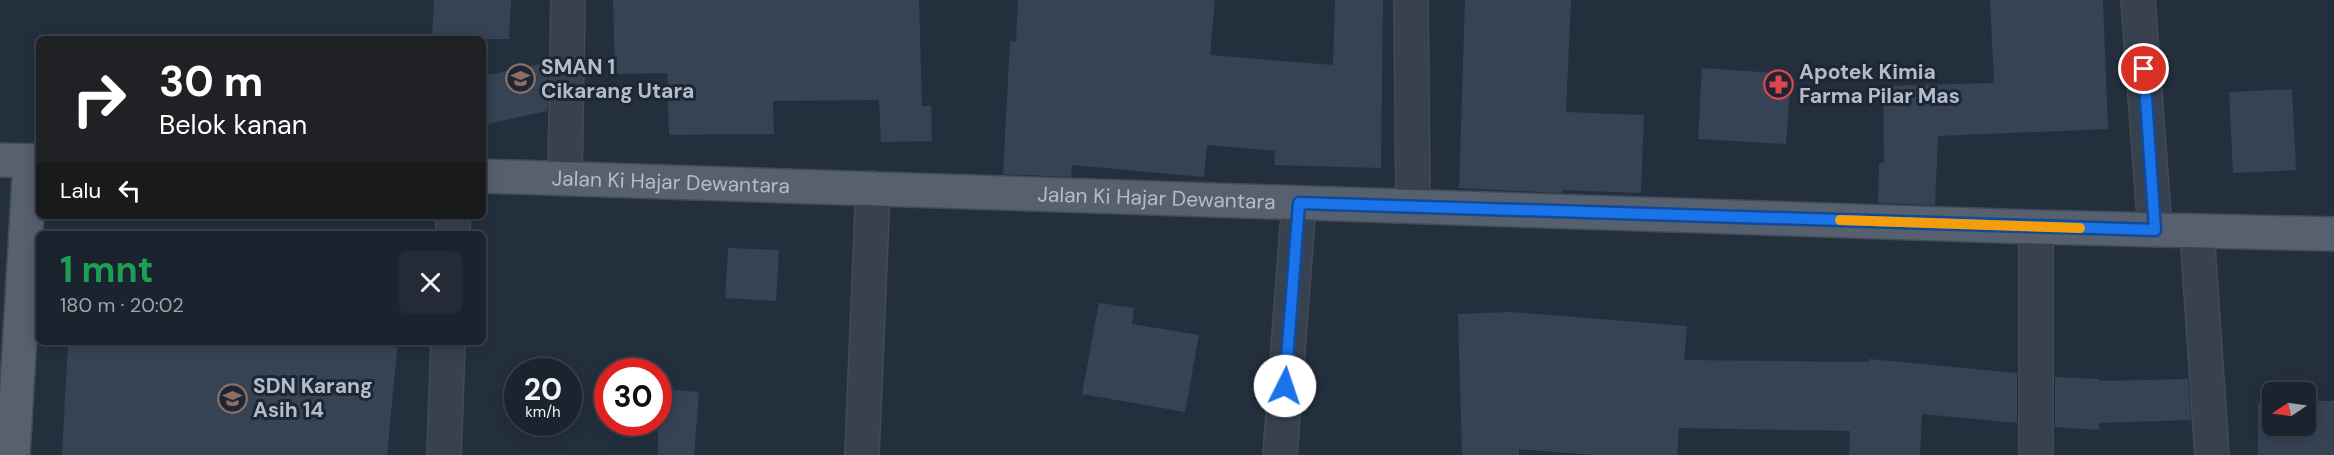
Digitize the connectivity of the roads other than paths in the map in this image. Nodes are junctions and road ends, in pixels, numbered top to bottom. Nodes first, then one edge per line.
1 (568, 0) edge
2 (1411, 0) edge
3 (2138, 0) edge
4 (23, 161) edge
5 (486, 176) edge
6 (566, 179) junction
7 (873, 188) junction
8 (1299, 203) junction
9 (1413, 206) junction
10 (2036, 227) junction
11 (2155, 230) junction
12 (2197, 232) junction
13 (2334, 234) edge
14 (448, 345) edge
15 (13, 455) edge
16 (444, 455) edge
17 (862, 455) edge
18 (1280, 455) edge
19 (2036, 455) edge
20 (2212, 455) edge

1 - 6 street
2 - 9 street
3 - 11 street
4 - 15 main road
5 - 6 main road, Jalan Ki Hajar Dewantara
6 - 7 main road, Jalan Ki Hajar Dewantara
7 - 8 main road, Jalan Ki Hajar Dewantara
7 - 17 street
8 - 9 main road, Jalan Ki Hajar Dewantara
8 - 18 street
9 - 10 main road, Jalan Ki Hajar Dewantara
10 - 11 main road, Jalan Ki Hajar Dewantara
10 - 19 street
11 - 12 main road, Jalan Ki Hajar Dewantara
12 - 13 main road, Jalan Ki Hajar Dewantara
12 - 20 street
14 - 16 street

